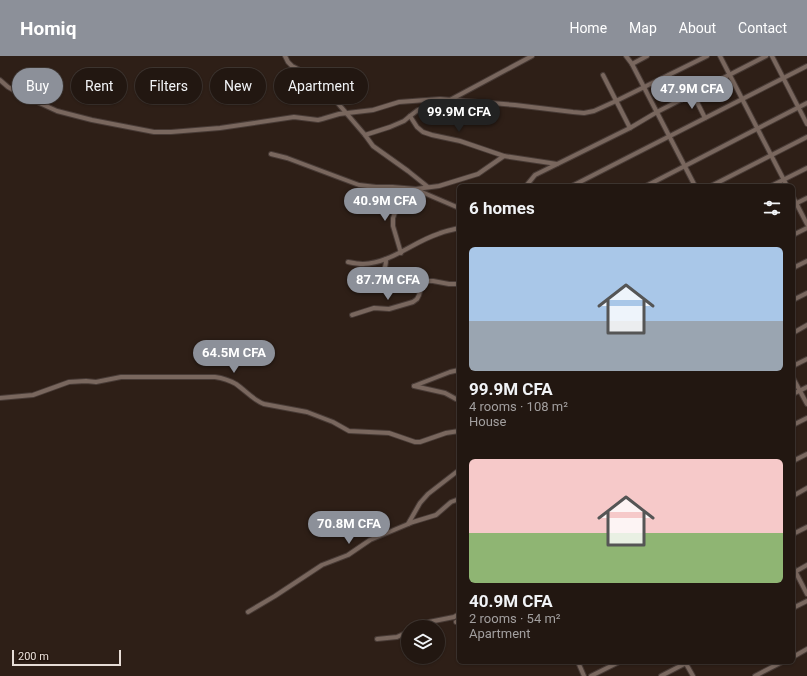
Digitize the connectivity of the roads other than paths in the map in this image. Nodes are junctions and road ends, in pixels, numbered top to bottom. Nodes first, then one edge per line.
1 (285, 56) edge
2 (532, 56) edge
3 (626, 56) edge
4 (647, 56) edge
5 (707, 56) edge
6 (720, 56) edge
7 (766, 56) edge
8 (772, 56) edge
9 (632, 64) junction
10 (807, 66) edge
11 (603, 75) dead end
12 (730, 75) junction
13 (669, 76) junction
14 (783, 78) junction
15 (0, 80) edge
16 (644, 88) junction
17 (693, 94) junction
18 (742, 99) junction
19 (450, 100) junction
20 (681, 100) junction
21 (616, 101) junction
22 (807, 103) edge
23 (799, 108) junction
24 (657, 112) junction
25 (346, 113) junction
26 (410, 116) junction
27 (705, 118) junction
28 (807, 124) edge
29 (630, 128) junction
30 (758, 129) junction
31 (364, 135) junction
32 (669, 136) junction
33 (807, 137) edge
34 (270, 154) dead end
35 (771, 155) junction
36 (504, 156) junction
37 (557, 164) junction
38 (684, 166) junction
39 (807, 168) edge
40 (784, 179) junction
41 (528, 184) edge
42 (576, 184) edge
43 (650, 184) edge
44 (694, 184) edge
45 (715, 184) edge
46 (775, 184) edge
47 (786, 184) edge
48 (392, 187) junction
49 (428, 187) junction
50 (416, 189) junction
51 (807, 198) edge
52 (795, 204) edge
53 (457, 207) edge
54 (807, 224) edge
55 (807, 228) edge
56 (457, 229) edge
57 (795, 235) edge
58 (401, 253) junction
59 (386, 259) junction
60 (807, 261) edge
61 (348, 262) dead end
62 (795, 267) edge
63 (423, 281) junction
64 (457, 284) edge
65 (807, 293) edge
66 (795, 299) edge
67 (352, 315) dead end
68 (807, 325) edge
69 (795, 332) edge
70 (807, 359) edge
71 (795, 365) edge
72 (457, 370) edge
73 (795, 381) edge
74 (807, 387) edge
75 (800, 390) junction
76 (795, 393) edge
77 (0, 398) edge
78 (457, 398) edge
79 (807, 404) edge
80 (807, 418) edge
81 (795, 424) edge
82 (457, 431) edge
83 (807, 454) edge
84 (795, 460) edge
85 (457, 472) edge
86 (807, 488) edge
87 (795, 495) edge
88 (457, 500) edge
89 (408, 524) junction
90 (807, 527) edge
91 (795, 533) edge
92 (807, 566) edge
93 (795, 571) edge
94 (795, 573) edge
95 (807, 594) edge
96 (807, 601) edge
97 (795, 607) edge
98 (248, 612) dead end
99 (457, 615) edge
100 (438, 620) edge
101 (401, 635) edge
102 (378, 639) dead end
103 (807, 649) edge
104 (795, 656) edge
105 (579, 664) edge
106 (615, 664) edge
107 (682, 664) edge
108 (687, 664) edge
109 (778, 664) edge
110 (584, 676) edge
111 (592, 676) edge
112 (661, 676) edge
113 (692, 676) edge
114 (755, 676) edge

1 - 25 street
2 - 19 street
3 - 9 street
4 - 9 street
5 - 13 street
6 - 12 street
7 - 12 street
8 - 14 street
9 - 16 street
10 - 14 street
11 - 21 street
12 - 17 street
12 - 18 street
13 - 16 street
13 - 20 street
14 - 18 street
14 - 23 street
15 - 25 street
16 - 21 street
16 - 24 street
17 - 20 street
17 - 27 street
18 - 27 street
18 - 30 street
19 - 21 street
19 - 25 street
19 - 26 street
20 - 24 street
21 - 29 street
22 - 23 street
23 - 28 street
23 - 30 street
24 - 29 street
24 - 32 street
25 - 31 street
26 - 31 street
26 - 36 street
27 - 32 street
29 - 37 street
30 - 35 street
30 - 38 street
31 - 49 street
32 - 38 street
32 - 42 street
33 - 35 street
34 - 48 street
35 - 40 street
35 - 45 street
36 - 37 street
36 - 49 street
37 - 41 street
38 - 43 street
38 - 44 street
39 - 40 street
40 - 46 street
40 - 47 street
48 - 50 street
48 - 58 street
49 - 50 street
50 - 53 street
51 - 52 street
52 - 54 street
55 - 57 street
56 - 58 street
58 - 59 street
59 - 61 street
59 - 63 street
60 - 62 street
63 - 64 street
63 - 67 street
65 - 66 street
68 - 69 street
70 - 71 street
72 - 78 street
73 - 75 street
74 - 75 street
75 - 76 street
75 - 79 street
77 - 82 street
80 - 81 street
83 - 84 street
85 - 89 street
86 - 87 street
88 - 89 street
89 - 98 street
90 - 91 street
92 - 93 street
94 - 95 street
96 - 97 street
99 - 100 street
101 - 102 street
103 - 104 street
105 - 110 street
106 - 111 street
107 - 112 street
108 - 113 street
109 - 114 street

